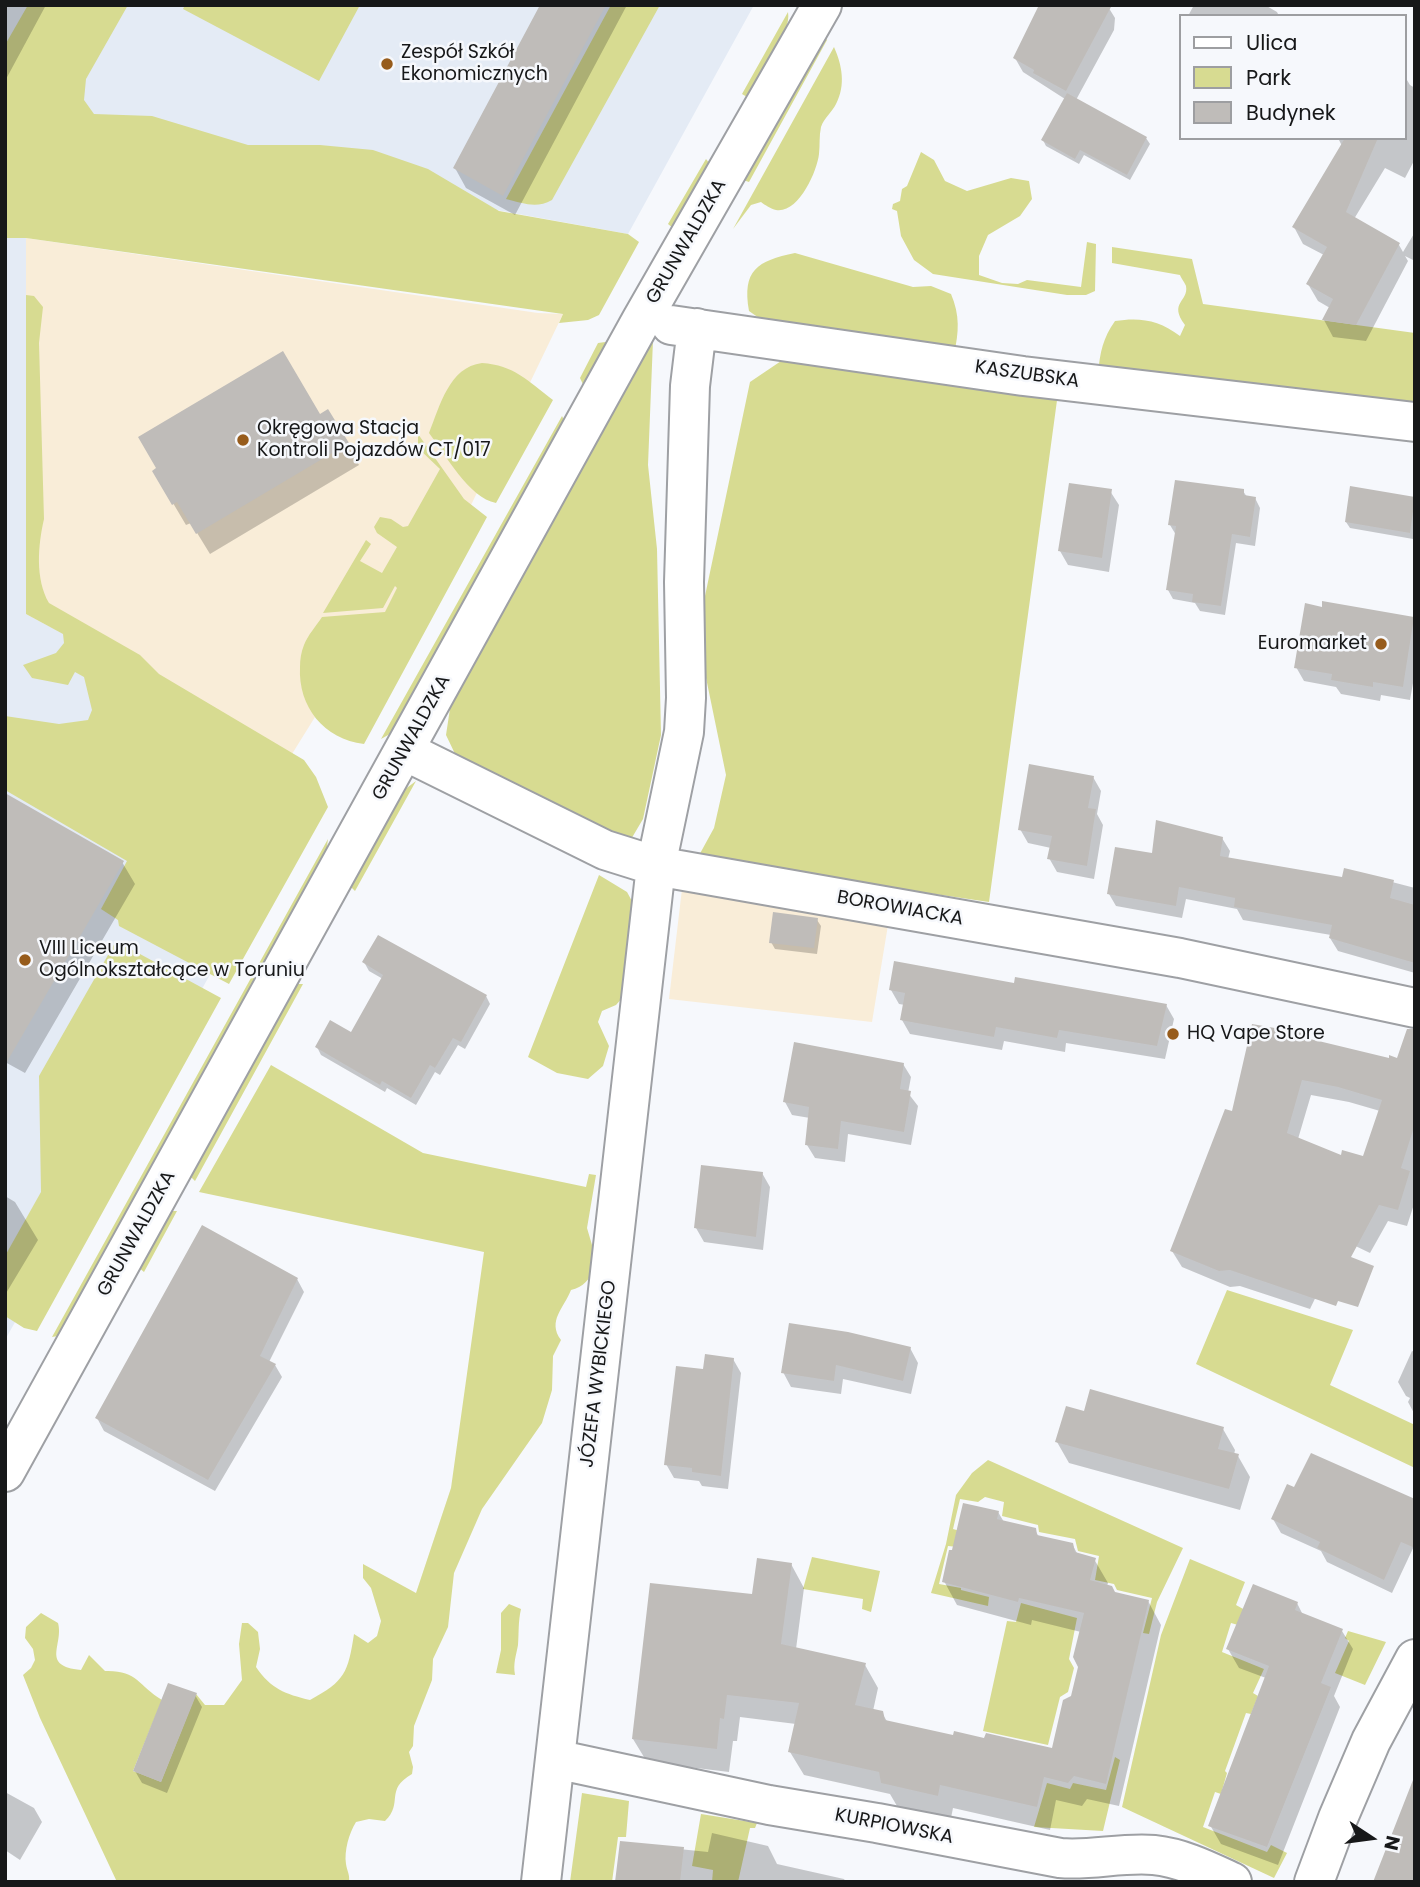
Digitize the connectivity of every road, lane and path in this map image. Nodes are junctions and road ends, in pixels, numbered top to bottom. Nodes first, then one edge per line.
1 (822, 5) edge
2 (641, 321) junction
3 (696, 328) junction
4 (1415, 422) edge
5 (405, 751) junction
6 (656, 866) junction
7 (1415, 1008) edge
8 (5, 1472) edge
9 (1415, 1659) edge
10 (555, 1759) junction
11 (541, 1882) edge
12 (1232, 1882) edge
13 (1314, 1882) edge

1 - 2 street, GRUNWALDZKA
2 - 3 street, KASZUBSKA
2 - 5 street, GRUNWALDZKA
3 - 4 street, KASZUBSKA
3 - 6 street, JÓZEFA WYBICKIEGO
5 - 6 street, BOROWIACKA
5 - 8 street, GRUNWALDZKA
6 - 7 street, BOROWIACKA
6 - 10 street, JÓZEFA WYBICKIEGO
9 - 13 street
10 - 11 street, JÓZEFA WYBICKIEGO
10 - 12 street, KURPIOWSKA

